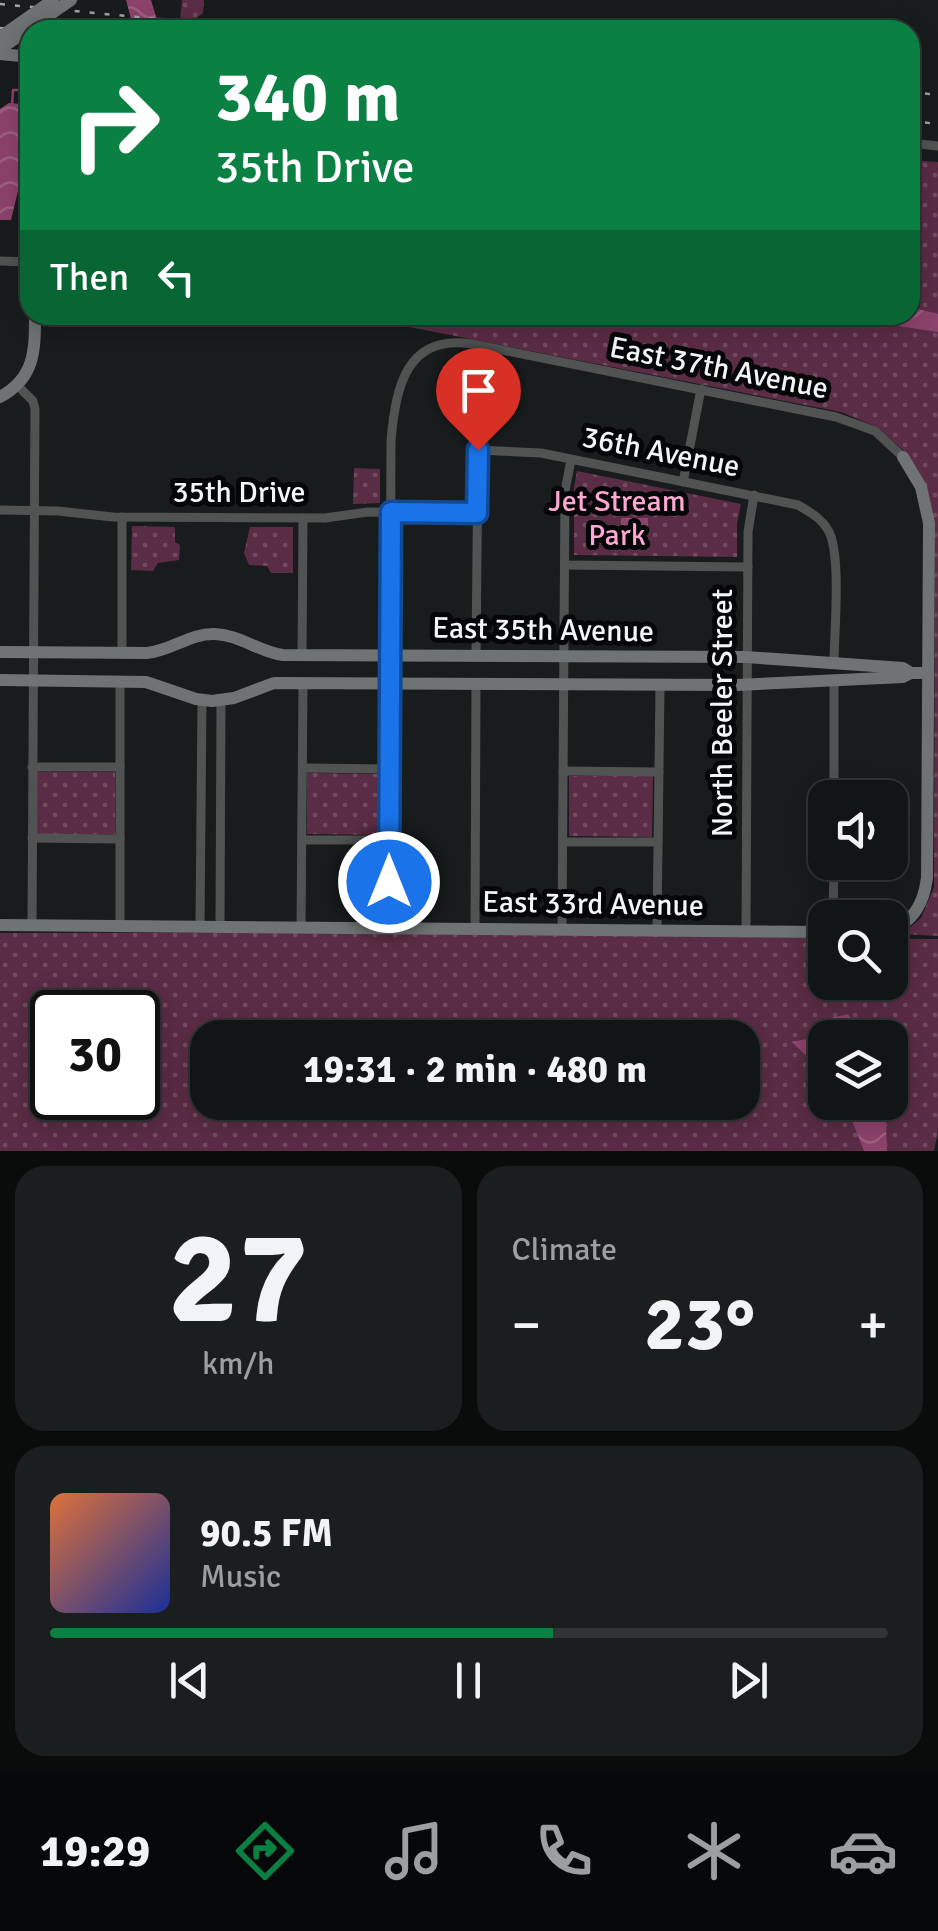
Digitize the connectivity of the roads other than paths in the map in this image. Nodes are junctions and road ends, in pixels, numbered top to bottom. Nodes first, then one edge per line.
1 (53, 0) edge
2 (70, 0) edge
3 (24, 20) edge
4 (43, 20) edge
5 (34, 325) edge
6 (497, 349) junction
7 (18, 386) junction
8 (701, 389) junction
9 (0, 397) edge
10 (478, 450) junction
11 (903, 457) joint
12 (571, 460) junction
13 (683, 482) junction
14 (754, 496) junction
15 (0, 510) edge
16 (34, 510) junction
17 (391, 512) junction
18 (477, 513) junction
19 (122, 517) junction
20 (303, 518) junction
21 (564, 565) junction
22 (748, 567) junction
23 (0, 652) edge
24 (33, 652) junction
25 (122, 653) junction
26 (302, 654) junction
27 (390, 654) junction
28 (476, 654) junction
29 (564, 655) junction
30 (746, 657) junction
31 (834, 664) junction
32 (911, 672) junction
33 (927, 672) junction
34 (0, 680) edge
35 (834, 680) junction
36 (33, 681) junction
37 (120, 682) junction
38 (304, 682) junction
39 (390, 682) junction
40 (476, 683) junction
41 (564, 684) junction
42 (746, 685) junction
43 (660, 686) junction
44 (202, 700) junction
45 (221, 701) junction
46 (32, 767) junction
47 (120, 767) junction
48 (303, 768) junction
49 (390, 769) junction
50 (564, 771) junction
51 (659, 772) junction
52 (834, 780) edge
53 (32, 838) junction
54 (120, 839) junction
55 (302, 840) junction
56 (389, 840) junction
57 (563, 842) junction
58 (658, 842) junction
59 (908, 920) edge
60 (0, 926) edge
61 (32, 926) junction
62 (120, 926) junction
63 (200, 926) junction
64 (220, 926) junction
65 (301, 927) junction
66 (389, 927) junction
67 (475, 928) junction
68 (562, 929) junction
69 (657, 930) junction
70 (746, 930) junction
71 (808, 932) edge

1 - 3 street, bridge
2 - 4 street, bridge
5 - 7 street
6 - 8 street, East 37th Avenue
6 - 10 street
6 - 17 street, East 37th Avenue
7 - 9 street
7 - 16 street
8 - 11 street, East 37th Avenue
8 - 13 street
10 - 12 street, 36th Avenue
10 - 18 street
11 - 33 street
12 - 13 street, 36th Avenue
12 - 21 street
13 - 14 street, 36th Avenue
14 - 22 street, North Beeler Street
14 - 31 street, 36th Avenue
15 - 16 street, 35th Drive
16 - 19 street, 35th Drive
16 - 24 street
17 - 18 street, 35th Drive
17 - 20 street, 35th Drive
17 - 27 street
18 - 28 street
19 - 20 street, 35th Drive
19 - 25 street
20 - 26 street
21 - 22 street
21 - 29 street
22 - 30 street, North Beeler Street
23 - 24 street, East 35th Avenue
24 - 25 street, East 35th Avenue
24 - 36 street
25 - 26 street, East 35th Avenue
26 - 27 street, East 35th Avenue
27 - 28 street, East 35th Avenue
27 - 39 street
28 - 29 street, East 35th Avenue
29 - 30 street, East 35th Avenue
29 - 41 street
30 - 31 street, East 35th Avenue
30 - 42 street, North Beeler Street
31 - 32 street, East 35th Avenue
32 - 33 street, East 35th Avenue
32 - 35 street, East 35th Avenue
33 - 59 street
34 - 36 street, East 35th Avenue
35 - 42 street, East 35th Avenue
35 - 52 street
36 - 37 street, East 35th Avenue
36 - 46 street
37 - 44 street, East 35th Avenue
37 - 47 street
38 - 39 street, East 35th Avenue
38 - 45 street, East 35th Avenue
38 - 48 street
39 - 40 street, East 35th Avenue
39 - 49 street
40 - 41 street, East 35th Avenue
40 - 67 street
41 - 43 street, East 35th Avenue
41 - 50 street
42 - 43 street, East 35th Avenue
42 - 70 street, North Beeler Street
43 - 51 street
44 - 45 street, East 35th Avenue
44 - 63 street
45 - 64 street
46 - 47 street
46 - 53 street
47 - 54 street
48 - 49 street
48 - 55 street
49 - 56 street
50 - 51 street
50 - 57 street
51 - 58 street
53 - 54 street
53 - 61 street
54 - 62 street
55 - 56 street
55 - 65 street
56 - 66 street
57 - 58 street
57 - 68 street
58 - 69 street
60 - 61 street, East 33rd Avenue
61 - 62 street, East 33rd Avenue
62 - 63 street, East 33rd Avenue
63 - 64 street, East 33rd Avenue
64 - 65 street, East 33rd Avenue
65 - 66 street, East 33rd Avenue
66 - 67 street, East 33rd Avenue
67 - 68 street, East 33rd Avenue
68 - 69 street, East 33rd Avenue
69 - 70 street, East 33rd Avenue
70 - 71 street, East 33rd Avenue

